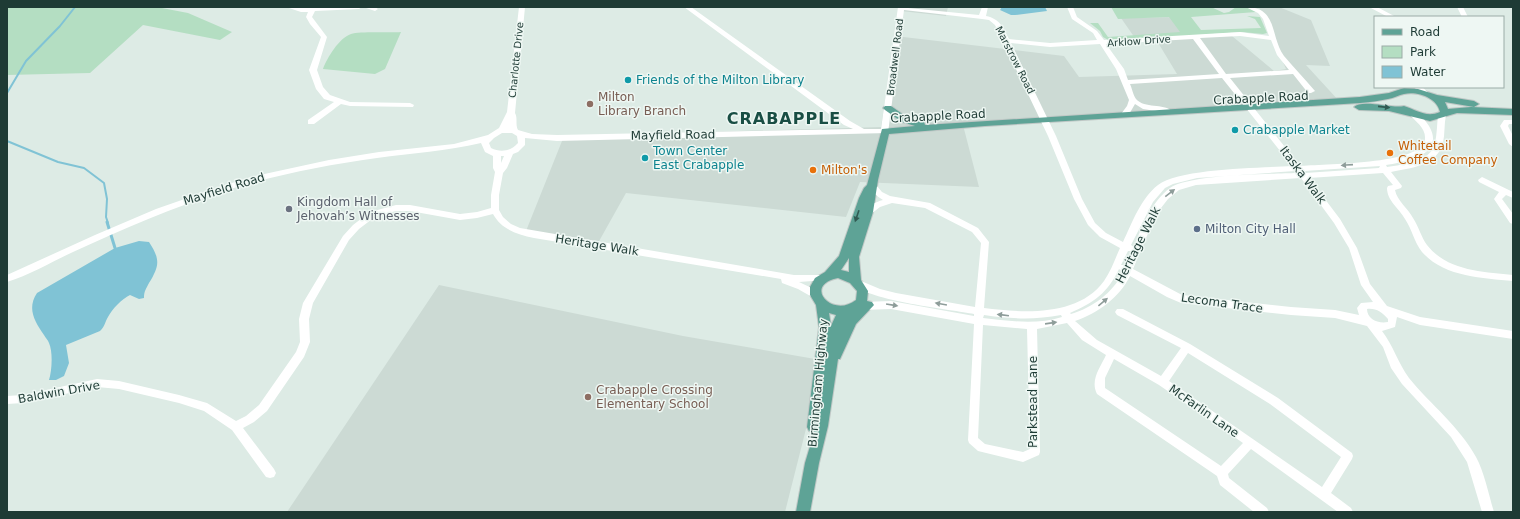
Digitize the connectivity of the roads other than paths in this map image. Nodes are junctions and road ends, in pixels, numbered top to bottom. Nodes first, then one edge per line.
1 (289, 7) edge
2 (359, 7) edge
3 (366, 7) edge
4 (522, 7) edge
5 (687, 7) edge
6 (985, 7) edge
7 (1070, 7) edge
8 (1249, 7) edge
9 (1372, 7) edge
10 (1460, 7) edge
11 (901, 8) edge
12 (313, 9) junction
13 (375, 9) dead end
14 (1391, 16) edge
15 (1464, 16) edge
16 (982, 17) junction
17 (1195, 37) junction
18 (1272, 38) junction
19 (1006, 41) junction
20 (1102, 43) junction
21 (1294, 72) junction
22 (1225, 77) junction
23 (1125, 82) junction
24 (1418, 88) edge
25 (1311, 91) dead end
26 (1398, 91) edge
27 (1428, 95) junction
28 (1133, 100) junction
29 (340, 101) junction
30 (410, 105) dead end
31 (888, 108) junction
32 (1513, 108) edge
33 (1252, 110) junction
34 (1168, 111) junction
35 (1513, 112) edge
36 (511, 113) junction
37 (1411, 113) junction
38 (1125, 114) junction
39 (1443, 114) junction
40 (1045, 121) junction
41 (312, 122) dead end
42 (1513, 122) edge
43 (847, 123) junction
44 (985, 123) junction
45 (499, 132) junction
46 (864, 132) junction
47 (885, 132) junction
48 (518, 133) junction
49 (836, 133) junction
50 (489, 137) junction
51 (558, 138) junction
52 (1513, 144) edge
53 (455, 146) junction
54 (520, 147) junction
55 (487, 148) junction
56 (494, 153) junction
57 (508, 153) junction
58 (1382, 166) junction
59 (499, 172) junction
60 (1301, 172) junction
61 (1482, 180) dead end
62 (873, 183) junction
63 (1504, 191) junction
64 (1513, 195) edge
65 (890, 200) junction
66 (495, 210) junction
67 (868, 212) junction
68 (1513, 221) edge
69 (1126, 247) junction
70 (1137, 251) junction
71 (1117, 265) junction
72 (746, 270) junction
73 (1128, 271) junction
74 (826, 276) junction
75 (1513, 278) edge
76 (7, 280) edge
77 (858, 282) junction
78 (1366, 286) junction
79 (818, 299) junction
80 (868, 305) junction
81 (1363, 307) junction
82 (852, 309) junction
83 (1384, 309) junction
84 (1120, 312) dead end
85 (1335, 314) junction
86 (1066, 315) junction
87 (979, 316) junction
88 (1420, 321) junction
89 (1369, 322) junction
90 (1391, 324) junction
91 (1032, 325) junction
92 (1513, 335) edge
93 (1387, 345) junction
94 (1187, 347) junction
95 (1112, 353) junction
96 (830, 371) junction
97 (1163, 382) junction
98 (7, 400) edge
99 (236, 427) junction
100 (1250, 443) junction
101 (812, 463) junction
102 (270, 473) dead end
103 (1222, 473) junction
104 (1323, 494) junction
105 (802, 512) edge
106 (1263, 512) edge
107 (1347, 512) edge
108 (1488, 512) edge

1 - 12 street
2 - 12 street
3 - 13 street
4 - 36 street, Charlotte Drive
5 - 43 street
6 - 16 street
7 - 20 street
8 - 18 street
9 - 14 street
10 - 15 street
11 - 16 street, Marstrow Road
11 - 31 street, Broadwell Road
12 - 29 street
16 - 19 street, Marstrow Road
17 - 18 street, Arklow Drive
17 - 20 street, Arklow Drive
17 - 22 street, Itaska Walk
18 - 21 street
19 - 20 street, Arklow Drive
19 - 40 street, Marstrow Road
20 - 23 street
21 - 22 street
21 - 25 street
22 - 23 street
22 - 33 street, Itaska Walk
23 - 28 street
24 - 27 street
26 - 27 main road, Crabapple Road
26 - 33 main road, Crabapple Road
26 - 37 main road
27 - 32 main road
27 - 39 main road
28 - 34 street
28 - 38 street
29 - 30 street
29 - 41 street
31 - 44 main road
31 - 47 street, Broadwell Road
33 - 34 main road, Crabapple Road
33 -> 37 main road, Crabapple Road
33 - 40 main road, Crabapple Road
33 - 60 street, Itaska Walk
34 - 38 main road, Crabapple Road
35 - 39 main road
36 - 45 street, Charlotte Drive
36 - 48 street, Charlotte Drive
37 - 39 main road, Crabapple Road
37 - 58 street, Heritage Walk
38 - 40 main road, Crabapple Road
39 - 58 street, Heritage Walk
40 - 44 main road, Crabapple Road
40 - 47 main road, Crabapple Road
40 - 69 street
42 - 52 street
43 - 46 street
43 - 49 street
44 - 47 main road, Crabapple Road
45 - 48 street
45 - 50 street
46 - 47 street, Mayfield Road
46 - 49 street, Mayfield Road
47 - 62 main road
48 - 51 street, Mayfield Road
48 - 54 street
49 - 51 street, Mayfield Road
50 - 53 street, Mayfield Road
50 - 55 street
51 - 54 street, Mayfield Road
53 - 55 street, Mayfield Road
53 - 76 street, Mayfield Road
54 - 57 street
55 - 56 street
56 - 57 street
56 - 59 street
57 - 59 street
58 - 60 street, Heritage Walk
58 - 75 street
59 - 66 street
60 - 69 street, Heritage Walk
70 -> 60 street, Heritage Walk
60 - 78 street, Itaska Walk
61 - 63 street
62 - 65 street
62 - 67 main road
62 -> 74 main road
63 - 64 street
63 - 68 street
65 - 67 street
65 - 87 street
66 - 72 street, Heritage Walk
66 - 99 street
67 - 77 main road
69 - 70 street
69 - 71 street, Heritage Walk
70 - 73 street, Heritage Walk
71 - 73 street, Lecoma Trace
71 - 86 street, Heritage Walk
72 - 74 street, Heritage Walk
72 - 79 street, Heritage Walk
73 - 85 street, Lecoma Trace
86 -> 73 street, Heritage Walk
74 - 77 main road
74 - 79 main road
77 - 82 main road
87 -> 77 street, Heritage Walk
78 - 81 street, Itaska Walk
78 - 83 street, Itaska Walk
79 - 82 main road
79 - 101 main road, Birmingham Highway
80 - 82 street, Heritage Walk
80 -> 87 street, Heritage Walk
80 - 96 main road
81 - 83 street, Lecoma Trace
81 - 85 street, Lecoma Trace
81 - 89 street
82 - 96 main road, Birmingham Highway
83 - 88 street
83 - 90 street, Itaska Walk
84 - 94 street
85 - 89 street, Lecoma Trace
86 -> 87 street, Heritage Walk
91 -> 86 street, Heritage Walk
86 - 95 street, McFarlin Lane
87 - 91 street, Heritage Walk
87 - 91 street, Parkstead Lane
88 - 90 street
88 - 92 street
89 - 90 street, Lecoma Trace
89 - 93 street
90 - 93 street
93 - 108 street
94 - 97 street
94 - 104 street
95 - 97 street, McFarlin Lane
95 - 103 street
96 - 101 main road, Birmingham Highway
97 - 100 street, McFarlin Lane
98 - 99 street, Baldwin Drive
99 - 102 street, Baldwin Drive
100 - 103 street
100 - 104 street, McFarlin Lane
101 - 105 main road, Birmingham Highway
103 - 106 street
104 - 107 street, McFarlin Lane

